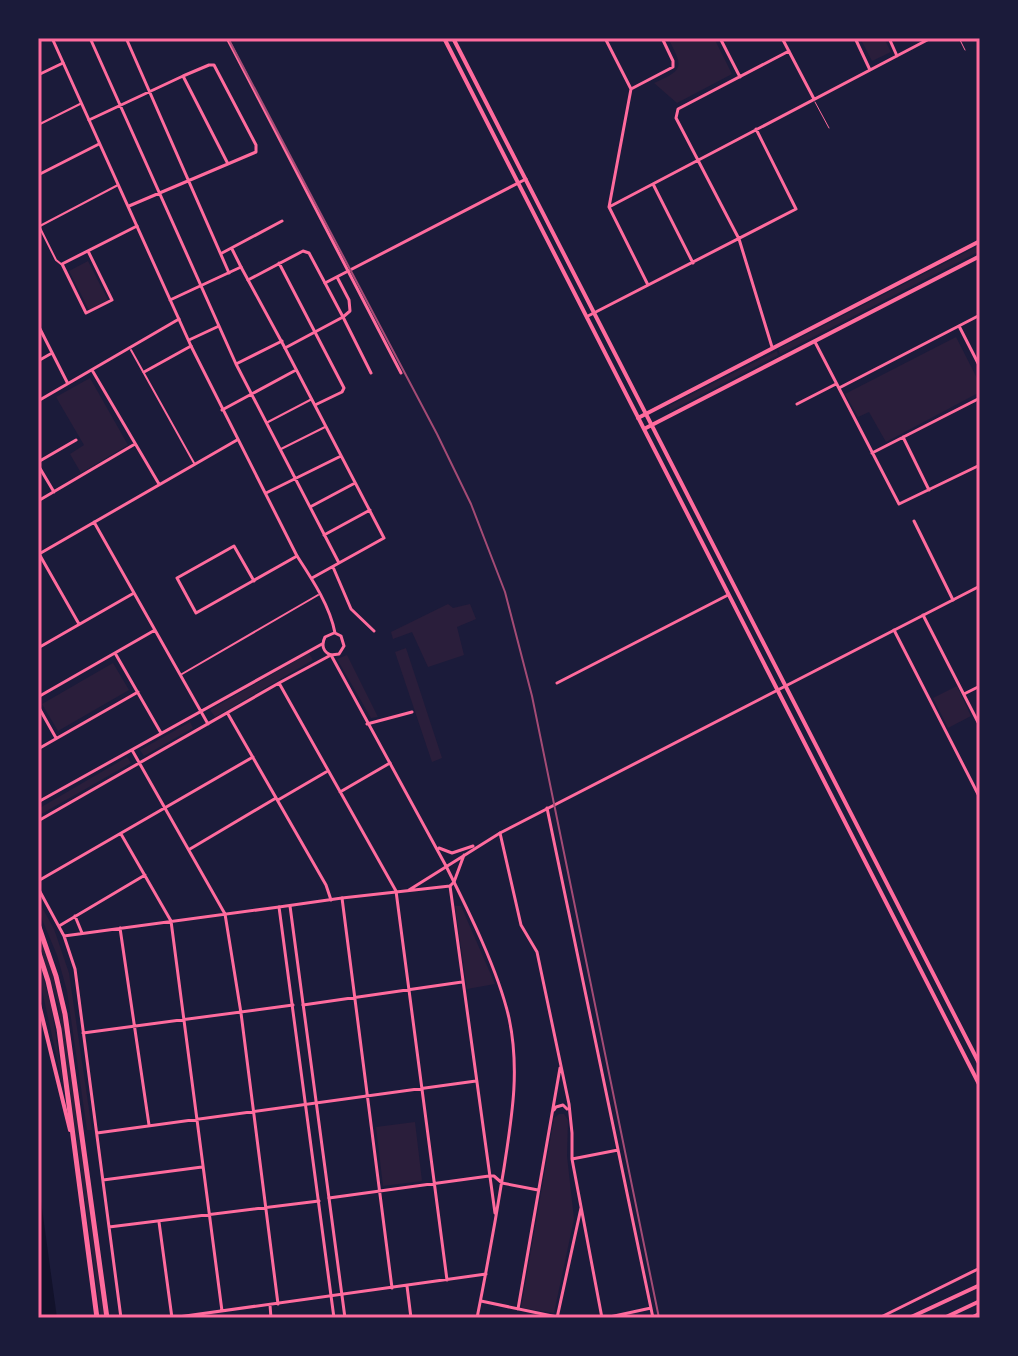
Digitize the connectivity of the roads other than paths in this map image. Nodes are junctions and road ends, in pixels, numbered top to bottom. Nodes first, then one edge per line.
1 (52, 38) edge
2 (90, 38) edge
3 (126, 38) edge
4 (227, 38) edge
5 (444, 38) edge
6 (453, 38) edge
7 (605, 38) edge
8 (662, 38) edge
9 (720, 38) edge
10 (782, 38) edge
11 (855, 38) edge
12 (889, 38) edge
13 (931, 38) edge
14 (959, 38) edge
15 (965, 50) dead end
16 (789, 51) junction
17 (897, 56) junction
18 (63, 63) junction
19 (870, 70) junction
20 (38, 75) edge
21 (183, 76) junction
22 (740, 77) junction
23 (631, 89) junction
24 (149, 91) junction
25 (814, 99) junction
26 (81, 103) junction
27 (120, 105) junction
28 (89, 120) junction
29 (38, 125) edge
30 (829, 128) dead end
31 (756, 129) junction
32 (100, 144) junction
33 (698, 160) junction
34 (228, 164) junction
35 (38, 175) edge
36 (526, 179) junction
37 (188, 181) junction
38 (518, 183) junction
39 (653, 183) junction
40 (118, 185) junction
41 (159, 193) junction
42 (128, 207) junction
43 (609, 207) junction
44 (282, 221) dead end
45 (39, 226) edge
46 (137, 226) junction
47 (739, 239) junction
48 (980, 241) edge
49 (232, 248) junction
50 (88, 251) junction
51 (220, 254) junction
52 (980, 256) edge
53 (279, 263) junction
54 (693, 263) junction
55 (62, 264) junction
56 (241, 267) junction
57 (348, 271) junction
58 (229, 273) junction
59 (337, 277) junction
60 (248, 280) junction
61 (325, 283) junction
62 (201, 286) junction
63 (648, 286) junction
64 (170, 300) junction
65 (594, 313) junction
66 (980, 315) edge
67 (343, 317) junction
68 (587, 317) junction
69 (179, 319) junction
70 (38, 325) edge
71 (219, 326) junction
72 (959, 326) junction
73 (316, 332) junction
74 (188, 340) junction
75 (282, 341) junction
76 (815, 342) junction
77 (191, 346) junction
78 (130, 348) junction
79 (285, 348) junction
80 (772, 349) junction
81 (52, 353) junction
82 (38, 361) edge
83 (236, 364) junction
84 (980, 367) edge
85 (92, 370) junction
86 (297, 370) junction
87 (144, 372) junction
88 (371, 373) dead end
89 (401, 373) dead end
90 (68, 384) junction
91 (837, 386) junction
92 (251, 394) junction
93 (980, 398) edge
94 (312, 399) junction
95 (38, 401) edge
96 (797, 404) dead end
97 (315, 405) junction
98 (222, 410) junction
99 (646, 414) junction
100 (638, 418) junction
101 (267, 422) junction
102 (652, 425) junction
103 (326, 426) junction
104 (644, 429) junction
105 (903, 437) junction
106 (76, 440) dead end
107 (237, 440) junction
108 (135, 444) junction
109 (280, 449) junction
110 (872, 453) junction
111 (341, 456) junction
112 (38, 463) edge
113 (194, 464) junction
114 (980, 465) edge
115 (296, 479) junction
116 (355, 483) junction
117 (159, 485) junction
118 (929, 490) junction
119 (54, 492) junction
120 (266, 493) junction
121 (38, 501) edge
122 (310, 507) junction
123 (370, 510) junction
124 (914, 521) dead end
125 (94, 522) junction
126 (324, 535) junction
127 (38, 553) edge
128 (297, 556) junction
129 (339, 563) junction
130 (333, 567) junction
131 (312, 578) junction
132 (254, 581) junction
133 (980, 586) edge
134 (134, 593) junction
135 (729, 594) junction
136 (319, 595) junction
137 (953, 600) junction
138 (923, 615) junction
139 (79, 624) junction
140 (155, 630) junction
141 (894, 630) junction
142 (374, 631) dead end
143 (335, 633) junction
144 (322, 644) junction
145 (38, 648) edge
146 (115, 653) junction
147 (331, 655) junction
148 (181, 675) junction
149 (279, 683) junction
150 (557, 683) dead end
151 (785, 685) junction
152 (980, 686) edge
153 (777, 689) junction
154 (138, 692) junction
155 (964, 694) junction
156 (38, 697) edge
157 (38, 706) edge
158 (202, 712) junction
159 (412, 712) dead end
160 (227, 713) junction
161 (208, 724) junction
162 (367, 724) junction
163 (980, 726) edge
164 (162, 734) junction
165 (56, 739) junction
166 (38, 749) edge
167 (132, 750) junction
168 (253, 757) junction
169 (390, 763) junction
170 (140, 764) junction
171 (328, 771) junction
172 (340, 792) junction
173 (38, 794) edge
174 (980, 798) edge
175 (277, 799) junction
176 (40, 801) edge
177 (165, 807) junction
178 (547, 808) junction
179 (38, 821) edge
180 (500, 833) junction
181 (121, 834) junction
182 (481, 843) junction
183 (435, 846) junction
184 (189, 850) junction
185 (464, 855) junction
186 (446, 866) junction
187 (145, 875) junction
188 (38, 881) edge
189 (452, 884) junction
190 (38, 888) edge
191 (409, 890) junction
192 (396, 891) junction
193 (342, 898) junction
194 (331, 900) junction
195 (290, 906) junction
196 (279, 907) junction
197 (225, 914) junction
198 (75, 916) junction
199 (171, 921) junction
200 (38, 924) edge
201 (59, 926) junction
202 (120, 928) junction
203 (82, 933) junction
204 (64, 936) junction
205 (38, 950) edge
206 (462, 982) junction
207 (408, 989) junction
208 (355, 996) junction
209 (38, 1000) edge
210 (293, 1005) junction
211 (303, 1005) junction
212 (241, 1013) junction
213 (184, 1021) junction
214 (134, 1027) junction
215 (83, 1033) junction
216 (561, 1063) junction
217 (980, 1065) edge
218 (476, 1081) junction
219 (980, 1086) edge
220 (421, 1088) junction
221 (367, 1095) junction
222 (316, 1102) junction
223 (306, 1103) junction
224 (253, 1111) junction
225 (570, 1112) junction
226 (552, 1113) junction
227 (197, 1118) junction
228 (149, 1125) junction
229 (97, 1133) junction
230 (75, 1148) junction
231 (618, 1150) junction
232 (572, 1159) junction
233 (203, 1167) junction
234 (489, 1176) junction
235 (103, 1180) junction
236 (434, 1183) junction
237 (502, 1183) junction
238 (379, 1190) junction
239 (538, 1190) junction
240 (329, 1198) junction
241 (319, 1201) junction
242 (581, 1207) junction
243 (266, 1208) junction
244 (209, 1215) junction
245 (496, 1217) junction
246 (159, 1221) junction
247 (109, 1227) junction
248 (980, 1268) edge
249 (486, 1274) junction
250 (447, 1280) junction
251 (980, 1285) edge
252 (407, 1286) junction
253 (392, 1288) junction
254 (342, 1295) junction
255 (332, 1297) junction
256 (481, 1301) junction
257 (980, 1301) edge
258 (278, 1304) junction
259 (270, 1305) junction
260 (651, 1308) junction
261 (518, 1309) junction
262 (222, 1311) junction
263 (980, 1313) edge
264 (207, 1316) edge
265 (97, 1318) edge
266 (107, 1318) edge
267 (121, 1318) edge
268 (172, 1318) edge
269 (271, 1318) edge
270 (334, 1318) edge
271 (345, 1318) edge
272 (411, 1318) edge
273 (471, 1318) edge
274 (478, 1318) edge
275 (557, 1318) edge
276 (604, 1318) edge
277 (653, 1318) edge
278 (879, 1318) edge
279 (909, 1318) edge
280 (944, 1318) edge
281 (970, 1318) edge

1 - 18 street
2 - 27 street
3 - 24 street
4 - 57 street
5 - 38 main road
6 - 36 main road
7 - 23 street
8 - 23 street
9 - 22 street
10 - 16 street
11 - 19 street
12 - 17 street
13 - 17 street
14 - 15 lane
16 - 22 street
16 - 25 street
17 - 19 street
18 - 20 street
18 - 26 street
19 - 25 street
21 - 24 street
21 - 34 street
21 - 34 street
22 - 33 street
23 - 43 street
24 - 27 street
24 - 37 street
25 - 30 lane
25 - 31 street
26 - 28 street
26 - 29 street
27 - 28 street
27 - 41 street
28 - 32 street
31 - 33 street
31 - 47 street
32 - 35 street
32 - 40 street
33 - 39 street
33 - 47 street
34 - 37 street
36 - 38 street
36 - 65 main road
37 - 41 street
37 - 51 street
38 - 57 street
38 - 68 main road
39 - 43 street
39 - 54 street
40 - 42 street
40 - 45 street
41 - 42 street
41 - 62 street
42 - 46 street
43 - 63 street
44 - 49 street
45 - 55 street
46 - 50 street
46 - 64 street
47 - 54 street
47 - 80 street
48 - 80 main road
49 - 51 street
49 - 56 street
50 - 55 street
50 - 55 street
51 - 58 street
52 - 76 main road
53 - 60 street
53 - 61 street
53 - 73 street
54 - 63 street
56 - 58 street
56 - 60 street
57 - 59 street
57 - 89 street
58 - 62 street
59 - 61 street
59 - 67 street
60 - 75 street
61 - 67 street
62 - 64 street
62 - 71 street
63 - 65 street
64 - 69 street
65 - 68 street
65 - 99 main road
66 - 72 street
67 - 73 street
67 - 88 street
68 - 100 main road
69 - 74 street
69 - 78 street
70 - 81 street
71 - 74 street
71 - 83 street
72 - 84 street
72 - 91 street
73 - 79 street
73 - 97 street
74 - 77 street
75 - 79 street
75 - 83 street
76 - 91 street
76 - 102 main road
77 - 87 street
77 - 98 street
78 - 85 street
78 - 87 street
79 - 86 street
80 - 99 main road
81 - 82 street
81 - 90 street
83 - 92 street
85 - 90 street
85 - 108 street
86 - 92 street
86 - 94 street
87 - 113 street
90 - 95 street
91 - 96 street
91 - 110 street
92 - 98 street
92 - 101 street
93 - 105 street
94 - 97 street
94 - 101 street
97 - 103 street
98 - 107 street
99 - 100 main road
99 - 102 main road
100 - 104 main road
101 - 109 street
102 - 104 main road
102 - 151 main road
103 - 109 street
103 - 111 street
104 - 135 main road
105 - 110 street
105 - 118 street
106 - 112 street
107 - 113 street
107 - 120 street
108 - 117 street
108 - 119 street
109 - 115 street
110 - 118 street
111 - 115 street
111 - 116 street
112 - 119 street
113 - 117 street
114 - 118 street
115 - 120 street
115 - 122 street
116 - 122 street
116 - 123 street
117 - 125 street
119 - 121 street
120 - 128 street
122 - 126 street
123 - 126 street
123 - 129 street
124 - 137 street
125 - 127 street
125 - 134 street
126 - 129 street
127 - 139 street
128 - 131 street
128 - 132 street
129 - 130 street
130 - 131 street
130 - 142 street
131 - 136 street
132 - 132 street
133 - 137 street
134 - 139 street
134 - 140 street
135 - 150 street
135 - 153 main road
136 - 143 street
136 - 148 street
137 - 138 street
138 - 141 street
138 - 155 street
139 - 145 street
140 - 146 street
140 - 148 street
141 - 151 street
141 - 174 street
143 - 144 street
143 - 147 street
144 - 147 street
144 - 158 street
146 - 154 street
146 - 156 street
147 - 149 street
147 - 162 street
148 - 158 street
149 - 160 street
149 - 171 street
151 - 153 street
151 - 217 main road
152 - 155 street
153 - 178 street
153 - 219 main road
154 - 164 street
154 - 165 street
155 - 163 street
157 - 165 street
158 - 161 street
158 - 164 street
159 - 162 street
160 - 161 street
160 - 168 street
161 - 170 street
162 - 169 street
164 - 167 street
165 - 166 street
167 - 170 street
167 - 176 street
168 - 175 street
168 - 177 street
169 - 172 street
169 - 183 street
170 - 177 street
170 - 179 street
171 - 172 street
171 - 175 street
172 - 192 street
173 - 176 street
175 - 184 street
175 - 194 street
177 - 181 street
177 - 184 street
178 - 180 street
178 - 231 street
180 - 182 street
180 - 216 street
181 - 187 street
181 - 188 street
182 - 183 street
182 - 185 street
183 - 186 street
184 - 197 street
185 - 186 street
185 - 189 street
186 - 189 street
186 - 191 street
187 - 198 street
187 - 199 street
189 - 191 street
189 - 206 street
189 - 237 street
190 - 201 street
191 - 192 street
192 - 193 street
192 - 207 street
193 - 194 street
193 - 208 street
194 - 195 street
195 - 196 street
195 - 211 street
196 - 197 street
196 - 210 street
197 - 199 street
197 - 212 street
198 - 201 street
198 - 203 street
199 - 202 street
199 - 213 street
200 - 266 highway
201 - 204 street
202 - 203 street
202 - 214 street
203 - 204 street
204 - 215 street
205 - 230 highway
206 - 207 street
206 - 218 street
207 - 208 street
207 - 220 street
208 - 211 street
208 - 221 street
209 - 230 main road
210 - 212 street
210 - 223 street
211 - 222 street
212 - 213 street
212 - 224 street
213 - 214 street
213 - 227 street
214 - 215 street
214 - 228 street
215 - 229 street
216 - 225 street
216 - 226 street
218 - 220 street
218 - 234 street
220 - 221 street
220 - 236 street
221 - 222 street
221 - 238 street
222 - 223 street
222 - 240 street
223 - 224 street
223 - 241 street
224 - 227 street
224 - 243 street
225 - 226 street
225 - 232 street
226 - 239 street
227 - 228 street
227 - 233 street
228 - 229 street
229 - 235 street
230 - 265 highway
231 - 232 street
231 - 260 street
232 - 242 street
233 - 235 street
233 - 244 street
234 - 236 street
234 - 237 street
234 - 245 street
235 - 247 street
236 - 238 street
236 - 250 street
237 - 239 street
237 - 245 street
238 - 240 street
238 - 253 street
239 - 261 street
240 - 254 street
241 - 243 street
241 - 255 street
242 - 275 street
242 - 276 street
243 - 244 street
243 - 258 street
244 - 246 street
244 - 262 street
245 - 249 street
246 - 247 street
246 - 268 street
247 - 267 street
248 - 278 street
249 - 250 street
249 - 256 street
250 - 252 street
251 - 279 main road
252 - 253 street
252 - 272 street
253 - 254 street
254 - 255 street
254 - 271 street
255 - 258 street
255 - 270 street
256 - 261 street
256 - 274 street
257 - 280 main road
258 - 259 street
259 - 262 street
259 - 269 street
260 - 276 street
260 - 277 street
261 - 275 street
262 - 264 street
263 - 281 street
264 - 268 street
273 - 274 street

